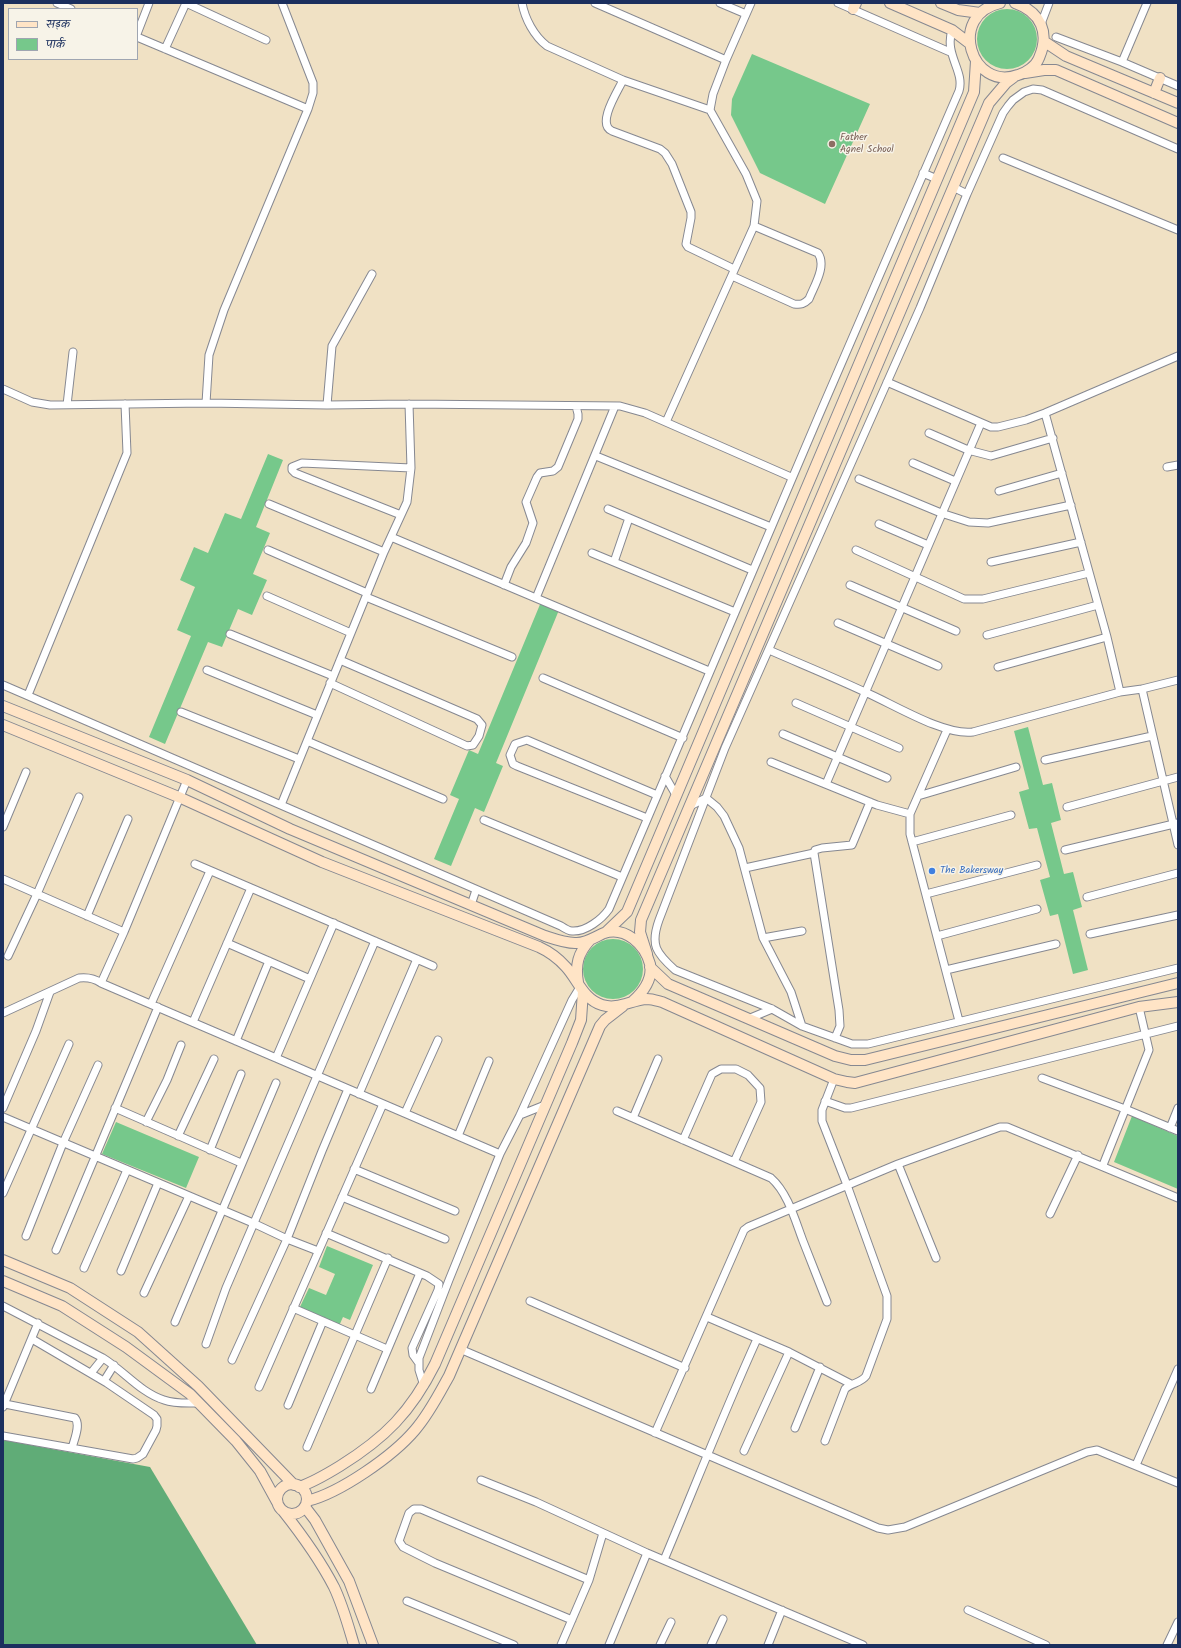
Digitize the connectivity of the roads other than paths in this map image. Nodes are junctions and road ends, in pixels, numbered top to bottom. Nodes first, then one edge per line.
1 (57, 3) edge
2 (150, 3) edge
3 (186, 3) edge
4 (282, 3) edge
5 (522, 3) edge
6 (595, 3) edge
7 (720, 3) edge
8 (751, 3) edge
9 (838, 3) edge
10 (890, 3) edge
11 (941, 3) edge
12 (1015, 3) edge
13 (1035, 3) edge
14 (1049, 3) edge
15 (1146, 3) edge
16 (996, 4) edge
17 (855, 6) edge
18 (70, 8) edge
19 (980, 13) junction
20 (746, 14) junction
21 (1035, 15) junction
22 (1041, 24) junction
23 (952, 30) junction
24 (138, 32) edge
25 (138, 37) edge
26 (1056, 37) dead end
27 (266, 40) dead end
28 (1044, 42) junction
29 (969, 43) junction
30 (165, 49) junction
31 (950, 52) junction
32 (726, 60) junction
33 (976, 60) junction
34 (1122, 62) junction
35 (1025, 73) junction
36 (1014, 77) junction
37 (1160, 78) junction
38 (623, 80) junction
39 (1178, 86) edge
40 (1154, 93) junction
41 (1178, 103) edge
42 (308, 109) junction
43 (710, 110) junction
44 (1178, 123) edge
45 (1178, 148) edge
46 (1003, 158) dead end
47 (923, 173) junction
48 (938, 179) junction
49 (954, 187) junction
50 (967, 194) junction
51 (754, 226) junction
52 (1178, 230) edge
53 (733, 272) junction
54 (372, 274) dead end
55 (73, 352) dead end
56 (1178, 356) edge
57 (887, 382) junction
58 (3, 389) edge
59 (206, 403) junction
60 (125, 404) junction
61 (409, 404) junction
62 (67, 405) junction
63 (327, 405) junction
64 (576, 406) junction
65 (615, 406) junction
66 (1045, 412) junction
67 (666, 422) junction
68 (981, 423) junction
69 (929, 433) dead end
70 (1053, 438) junction
71 (968, 450) junction
72 (596, 456) junction
73 (913, 463) dead end
74 (1178, 465) edge
75 (1167, 467) dead end
76 (411, 468) junction
77 (1062, 473) junction
78 (791, 477) junction
79 (859, 479) dead end
80 (955, 482) junction
81 (999, 490) dead end
82 (269, 504) dead end
83 (1071, 505) junction
84 (608, 509) dead end
85 (941, 513) junction
86 (401, 514) junction
87 (629, 518) junction
88 (880, 524) dead end
89 (771, 527) junction
90 (391, 537) junction
91 (1081, 542) junction
92 (928, 544) junction
93 (268, 550) dead end
94 (856, 550) dead end
95 (384, 552) junction
96 (592, 553) dead end
97 (614, 562) junction
98 (991, 562) dead end
99 (752, 570) junction
100 (1089, 573) junction
101 (914, 576) junction
102 (504, 585) junction
103 (850, 585) dead end
104 (366, 595) junction
105 (267, 596) dead end
106 (536, 598) junction
107 (1098, 605) junction
108 (902, 608) junction
109 (735, 612) junction
110 (838, 623) dead end
111 (956, 631) dead end
112 (351, 633) junction
113 (230, 634) dead end
114 (987, 635) dead end
115 (1107, 637) junction
116 (887, 644) junction
117 (769, 650) junction
118 (512, 657) dead end
119 (340, 660) junction
120 (938, 666) dead end
121 (998, 667) dead end
122 (207, 670) dead end
123 (709, 671) junction
124 (334, 676) junction
125 (542, 678) dead end
126 (1178, 680) edge
127 (330, 683) junction
128 (3, 685) edge
129 (1142, 689) junction
130 (865, 691) junction
131 (1120, 692) junction
132 (28, 695) junction
133 (796, 703) dead end
134 (3, 706) edge
135 (181, 712) dead end
136 (318, 715) junction
137 (3, 725) edge
138 (851, 727) junction
139 (947, 730) junction
140 (783, 734) dead end
141 (1152, 736) junction
142 (682, 738) junction
143 (307, 741) junction
144 (899, 748) dead end
145 (837, 757) junction
146 (299, 759) junction
147 (1045, 760) dead end
148 (771, 762) dead end
149 (1016, 767) dead end
150 (26, 772) dead end
151 (665, 776) junction
152 (1178, 777) edge
153 (887, 778) dead end
154 (187, 780) junction
155 (1163, 781) junction
156 (826, 784) junction
157 (657, 795) junction
158 (676, 795) junction
159 (918, 796) junction
160 (78, 797) dead end
161 (181, 798) junction
162 (706, 798) junction
163 (443, 799) dead end
164 (870, 802) junction
165 (281, 805) junction
166 (690, 806) junction
167 (1067, 807) dead end
168 (910, 814) junction
169 (1011, 815) dead end
170 (647, 818) junction
171 (128, 819) dead end
172 (484, 820) dead end
173 (1176, 824) edge
174 (3, 827) edge
175 (912, 842) junction
176 (1178, 845) edge
177 (1065, 850) dead end
178 (814, 853) junction
179 (195, 864) dead end
180 (1038, 865) dead end
181 (745, 868) junction
182 (210, 871) junction
183 (1178, 873) edge
184 (622, 877) junction
185 (3, 880) edge
186 (251, 888) junction
187 (476, 890) junction
188 (37, 894) junction
189 (926, 894) junction
190 (1087, 897) dead end
191 (471, 905) junction
192 (1037, 910) dead end
193 (1178, 915) edge
194 (87, 916) junction
195 (334, 923) junction
196 (802, 931) dead end
197 (124, 932) junction
198 (605, 933) junction
199 (1090, 934) dead end
200 (937, 936) junction
201 (763, 938) junction
202 (590, 940) junction
203 (375, 941) junction
204 (227, 943) junction
205 (1056, 944) dead end
206 (647, 954) junction
207 (8, 956) dead end
208 (417, 959) junction
209 (269, 961) junction
210 (433, 966) dead end
211 (650, 967) junction
212 (1178, 968) edge
213 (946, 970) junction
214 (310, 979) junction
215 (102, 983) junction
216 (1178, 983) edge
217 (580, 987) junction
218 (50, 992) junction
219 (1178, 1002) edge
220 (628, 1003) junction
221 (151, 1004) junction
222 (158, 1007) junction
223 (1139, 1008) junction
224 (772, 1009) junction
225 (3, 1013) edge
226 (748, 1019) junction
227 (959, 1021) junction
228 (193, 1022) junction
229 (802, 1026) junction
230 (1178, 1026) edge
231 (1146, 1034) junction
232 (835, 1038) junction
233 (438, 1040) dead end
234 (236, 1041) junction
235 (70, 1044) dead end
236 (181, 1045) dead end
237 (276, 1058) junction
238 (214, 1059) dead end
239 (658, 1059) dead end
240 (489, 1061) dead end
241 (98, 1065) dead end
242 (240, 1074) dead end
243 (317, 1076) junction
244 (1042, 1078) dead end
245 (834, 1079) junction
246 (276, 1083) dead end
247 (348, 1089) junction
248 (359, 1094) junction
249 (825, 1101) junction
250 (383, 1104) junction
251 (545, 1105) junction
252 (3, 1108) edge
253 (116, 1108) junction
254 (1178, 1108) edge
255 (1125, 1109) junction
256 (617, 1111) dead end
257 (405, 1113) junction
258 (520, 1115) junction
259 (3, 1117) edge
260 (633, 1118) junction
261 (146, 1122) junction
262 (1170, 1128) junction
263 (31, 1129) junction
264 (1178, 1131) edge
265 (178, 1136) junction
266 (458, 1136) junction
267 (683, 1140) junction
268 (63, 1143) junction
269 (210, 1150) junction
270 (500, 1154) junction
271 (1078, 1155) junction
272 (95, 1156) junction
273 (734, 1162) junction
274 (241, 1163) junction
275 (898, 1164) junction
276 (1103, 1166) junction
277 (354, 1169) junction
278 (127, 1170) junction
279 (158, 1183) junction
280 (848, 1185) junction
281 (3, 1193) edge
282 (189, 1196) junction
283 (342, 1197) junction
284 (1178, 1198) edge
285 (222, 1210) junction
286 (791, 1210) junction
287 (455, 1211) dead end
288 (1050, 1214) dead end
289 (253, 1223) junction
290 (326, 1233) junction
291 (26, 1236) dead end
292 (287, 1239) junction
293 (445, 1239) dead end
294 (56, 1250) dead end
295 (318, 1251) junction
296 (388, 1258) junction
297 (936, 1258) dead end
298 (3, 1260) edge
299 (84, 1268) dead end
300 (121, 1271) dead end
301 (420, 1273) junction
302 (3, 1281) edge
303 (144, 1293) dead end
304 (530, 1300) dead end
305 (827, 1302) dead end
306 (3, 1306) edge
307 (293, 1308) junction
308 (707, 1317) junction
309 (323, 1321) junction
310 (175, 1322) dead end
311 (38, 1323) junction
312 (355, 1335) junction
313 (32, 1339) junction
314 (757, 1339) junction
315 (206, 1344) dead end
316 (388, 1349) junction
317 (460, 1349) junction
318 (789, 1352) junction
319 (103, 1358) junction
320 (232, 1360) dead end
321 (418, 1362) junction
322 (114, 1365) junction
323 (820, 1367) junction
324 (685, 1368) junction
325 (1178, 1369) edge
326 (91, 1373) junction
327 (1176, 1377) edge
328 (104, 1381) junction
329 (851, 1384) junction
330 (424, 1386) junction
331 (259, 1387) dead end
332 (371, 1389) dead end
333 (198, 1403) junction
334 (288, 1405) dead end
335 (4, 1406) edge
336 (795, 1428) dead end
337 (655, 1433) junction
338 (3, 1436) edge
339 (825, 1441) dead end
340 (307, 1447) dead end
341 (72, 1448) junction
342 (744, 1451) dead end
343 (709, 1456) junction
344 (1136, 1465) junction
345 (481, 1480) dead end
346 (1178, 1483) edge
347 (296, 1486) junction
348 (277, 1502) junction
349 (306, 1504) junction
350 (283, 1511) junction
351 (603, 1533) junction
352 (647, 1553) junction
353 (664, 1560) junction
354 (589, 1580) junction
355 (407, 1601) dead end
356 (782, 1610) junction
357 (968, 1610) dead end
358 (723, 1619) dead end
359 (572, 1620) junction
360 (671, 1622) dead end
361 (1178, 1622) edge
362 (848, 1642) edge
363 (354, 1645) edge
364 (373, 1645) edge
365 (514, 1645) edge
366 (561, 1645) edge
367 (609, 1645) edge
368 (660, 1645) edge
369 (711, 1645) edge
370 (768, 1645) edge
371 (863, 1645) edge
372 (1046, 1645) edge
373 (1167, 1645) edge

1 - 18 street
2 - 24 street
3 - 27 street
3 - 30 street
4 - 42 street
5 - 38 street
6 - 32 street
7 - 20 street
8 - 20 street
9 - 17 street
10 - 23 street
11 - 19 street
12 - 21 street
13 - 21 street
14 - 22 street
15 - 34 street
16 - 19 street
17 - 31 street
19 - 29 street
20 - 32 street
21 - 22 street
22 - 28 street
23 - 29 street
23 - 31 street
25 - 30 street
26 - 34 street
28 - 35 street
28 - 40 street
29 - 33 street
30 - 42 street
31 - 47 street
32 - 43 street
33 - 36 street
33 - 48 street
34 - 37 street
35 - 36 street
35 - 44 street
36 - 49 street
37 - 39 street
37 - 40 street
38 - 43 street
38 - 53 street
40 - 41 street
42 - 59 street
43 - 51 street
45 - 50 street
46 - 52 street
47 - 48 street
47 - 78 street
48 - 158 street
49 - 50 street
49 - 166 street
50 - 57 street
51 - 53 street
51 - 53 street
53 - 67 street
54 - 63 street
55 - 62 street
56 - 66 street
57 - 68 street
57 - 117 street
58 - 62 street
59 - 60 street
59 - 63 street
60 - 62 street
60 - 132 street
61 - 63 street
61 - 64 street
61 - 76 street
64 - 65 street
64 - 102 street
65 - 67 street
65 - 72 street
66 - 68 street
66 - 70 street
67 - 78 street
68 - 71 street
69 - 71 street
70 - 71 street
70 - 77 street
71 - 80 street
72 - 89 street
72 - 106 street
73 - 80 street
74 - 75 street
76 - 86 street
76 - 86 street
77 - 81 street
77 - 83 street
78 - 89 street
79 - 85 street
80 - 85 street
82 - 95 street
83 - 85 street
83 - 91 street
84 - 87 street
85 - 92 street
86 - 90 street
87 - 97 street
87 - 99 street
88 - 92 street
89 - 99 street
90 - 95 street
90 - 102 street
91 - 98 street
91 - 100 street
92 - 101 street
93 - 104 street
94 - 101 street
95 - 104 street
96 - 97 street
97 - 109 street
99 - 109 street
100 - 101 street
100 - 107 street
101 - 108 street
102 - 106 street
103 - 108 street
104 - 112 street
104 - 118 street
105 - 112 street
106 - 123 street
107 - 114 street
107 - 115 street
108 - 111 street
108 - 116 street
109 - 123 street
110 - 116 street
112 - 119 street
113 - 124 street
115 - 121 street
115 - 131 street
116 - 120 street
116 - 130 street
117 - 130 street
117 - 162 street
119 - 124 street
119 - 127 street
122 - 136 street
123 - 142 street
124 - 127 street
125 - 142 street
126 - 129 street
127 - 136 street
128 - 132 street
129 - 131 street
129 - 141 street
130 - 138 street
130 - 139 street
131 - 139 street
132 - 165 street
133 - 138 street
134 - 154 street
135 - 146 street
136 - 143 street
137 - 161 street
138 - 144 street
138 - 145 street
139 - 159 street
140 - 145 street
141 - 147 street
141 - 155 street
142 - 151 street
143 - 146 street
143 - 163 street
145 - 153 street
145 - 156 street
146 - 165 street
148 - 156 street
149 - 159 street
150 - 174 street
151 - 157 street
151 - 158 street
152 - 155 street
154 - 161 street
154 - 191 street
155 - 167 street
155 - 173 street
156 - 164 street
157 - 170 street
157 - 170 street
158 - 198 street
159 - 168 street
160 - 188 street
161 - 197 street
161 - 217 street
162 - 166 street
162 - 181 street
162 - 224 street
164 - 168 street
164 - 178 street
165 - 187 street
166 - 206 street
168 - 175 street
169 - 175 street
170 - 184 street
171 - 194 street
172 - 184 street
173 - 176 street
173 - 177 street
175 - 189 street
178 - 181 street
178 - 232 street
179 - 182 street
180 - 189 street
181 - 201 street
182 - 186 street
182 - 221 street
183 - 190 street
184 - 187 street
185 - 188 street
186 - 195 street
186 - 204 street
187 - 191 street
188 - 194 street
188 - 207 street
189 - 200 street
191 - 202 street
192 - 200 street
193 - 199 street
194 - 197 street
195 - 203 street
195 - 214 street
196 - 201 street
197 - 215 street
198 - 202 street
198 - 206 street
200 - 213 street
201 - 229 street
202 - 217 street
203 - 208 street
203 - 243 street
204 - 209 street
204 - 228 street
205 - 213 street
206 - 211 street
208 - 210 street
208 - 248 street
209 - 214 street
209 - 234 street
211 - 220 street
211 - 226 street
212 - 227 street
213 - 227 street
214 - 237 street
215 - 218 street
215 - 221 street
216 - 226 street
217 - 220 street
217 - 251 street
217 - 258 street
218 - 225 street
218 - 252 street
219 - 223 street
220 - 245 street
220 - 317 street
221 - 222 street
222 - 228 street
222 - 253 street
223 - 231 street
223 - 245 street
224 - 226 street
224 - 229 street
227 - 232 street
228 - 234 street
229 - 232 street
230 - 231 street
231 - 249 street
231 - 255 street
233 - 257 street
234 - 237 street
235 - 263 street
236 - 261 street
237 - 243 street
238 - 265 street
239 - 260 street
240 - 266 street
241 - 268 street
242 - 269 street
243 - 247 street
243 - 289 street
244 - 255 street
245 - 249 street
246 - 274 street
247 - 248 street
247 - 292 street
248 - 250 street
249 - 280 street
250 - 257 street
250 - 277 street
251 - 258 street
251 - 330 street
253 - 261 street
253 - 272 street
254 - 262 street
255 - 262 street
255 - 276 street
256 - 260 street
257 - 266 street
258 - 270 street
259 - 263 street
260 - 267 street
261 - 265 street
262 - 264 street
263 - 268 street
263 - 281 street
265 - 269 street
266 - 270 street
267 - 273 street
267 - 273 street
268 - 272 street
268 - 291 street
269 - 274 street
270 - 321 street
271 - 275 street
271 - 276 street
271 - 288 street
272 - 278 street
272 - 294 street
273 - 286 street
274 - 285 street
275 - 280 street
275 - 297 street
276 - 284 street
277 - 283 street
277 - 287 street
278 - 279 street
278 - 299 street
279 - 282 street
279 - 300 street
280 - 286 street
280 - 329 street
282 - 285 street
282 - 303 street
283 - 290 street
283 - 293 street
285 - 289 street
285 - 310 street
286 - 305 street
286 - 308 street
289 - 292 street
289 - 315 street
290 - 295 street
290 - 296 street
292 - 295 street
292 - 320 street
295 - 307 street
296 - 301 street
296 - 312 street
298 - 347 street
301 - 316 street
301 - 321 street
302 - 333 street
304 - 324 street
306 - 311 street
307 - 309 street
307 - 331 street
308 - 314 street
308 - 324 street
309 - 312 street
309 - 334 street
311 - 313 street
311 - 319 street
312 - 316 street
312 - 340 street
313 - 326 street
313 - 335 street
314 - 318 street
314 - 343 street
316 - 332 street
317 - 337 street
317 - 349 street
318 - 323 street
318 - 342 street
319 - 322 street
319 - 326 street
321 - 330 street
322 - 328 street
322 - 333 street
323 - 329 street
323 - 336 street
324 - 337 street
325 - 327 street
326 - 328 street
327 - 344 street
328 - 341 street
329 - 339 street
330 - 347 street
333 - 348 street
335 - 341 street
337 - 343 street
338 - 341 street
343 - 344 street
343 - 353 street
344 - 346 street
345 - 351 street
347 - 348 street
347 - 349 street
348 - 350 street
349 - 350 street
349 - 364 street
350 - 363 street
351 - 352 street
351 - 354 street
352 - 353 street
352 - 367 street
353 - 356 street
354 - 359 street
354 - 359 street
355 - 365 street
356 - 362 street
356 - 370 street
357 - 372 street
358 - 369 street
359 - 366 street
360 - 368 street
361 - 373 street
362 - 371 street

